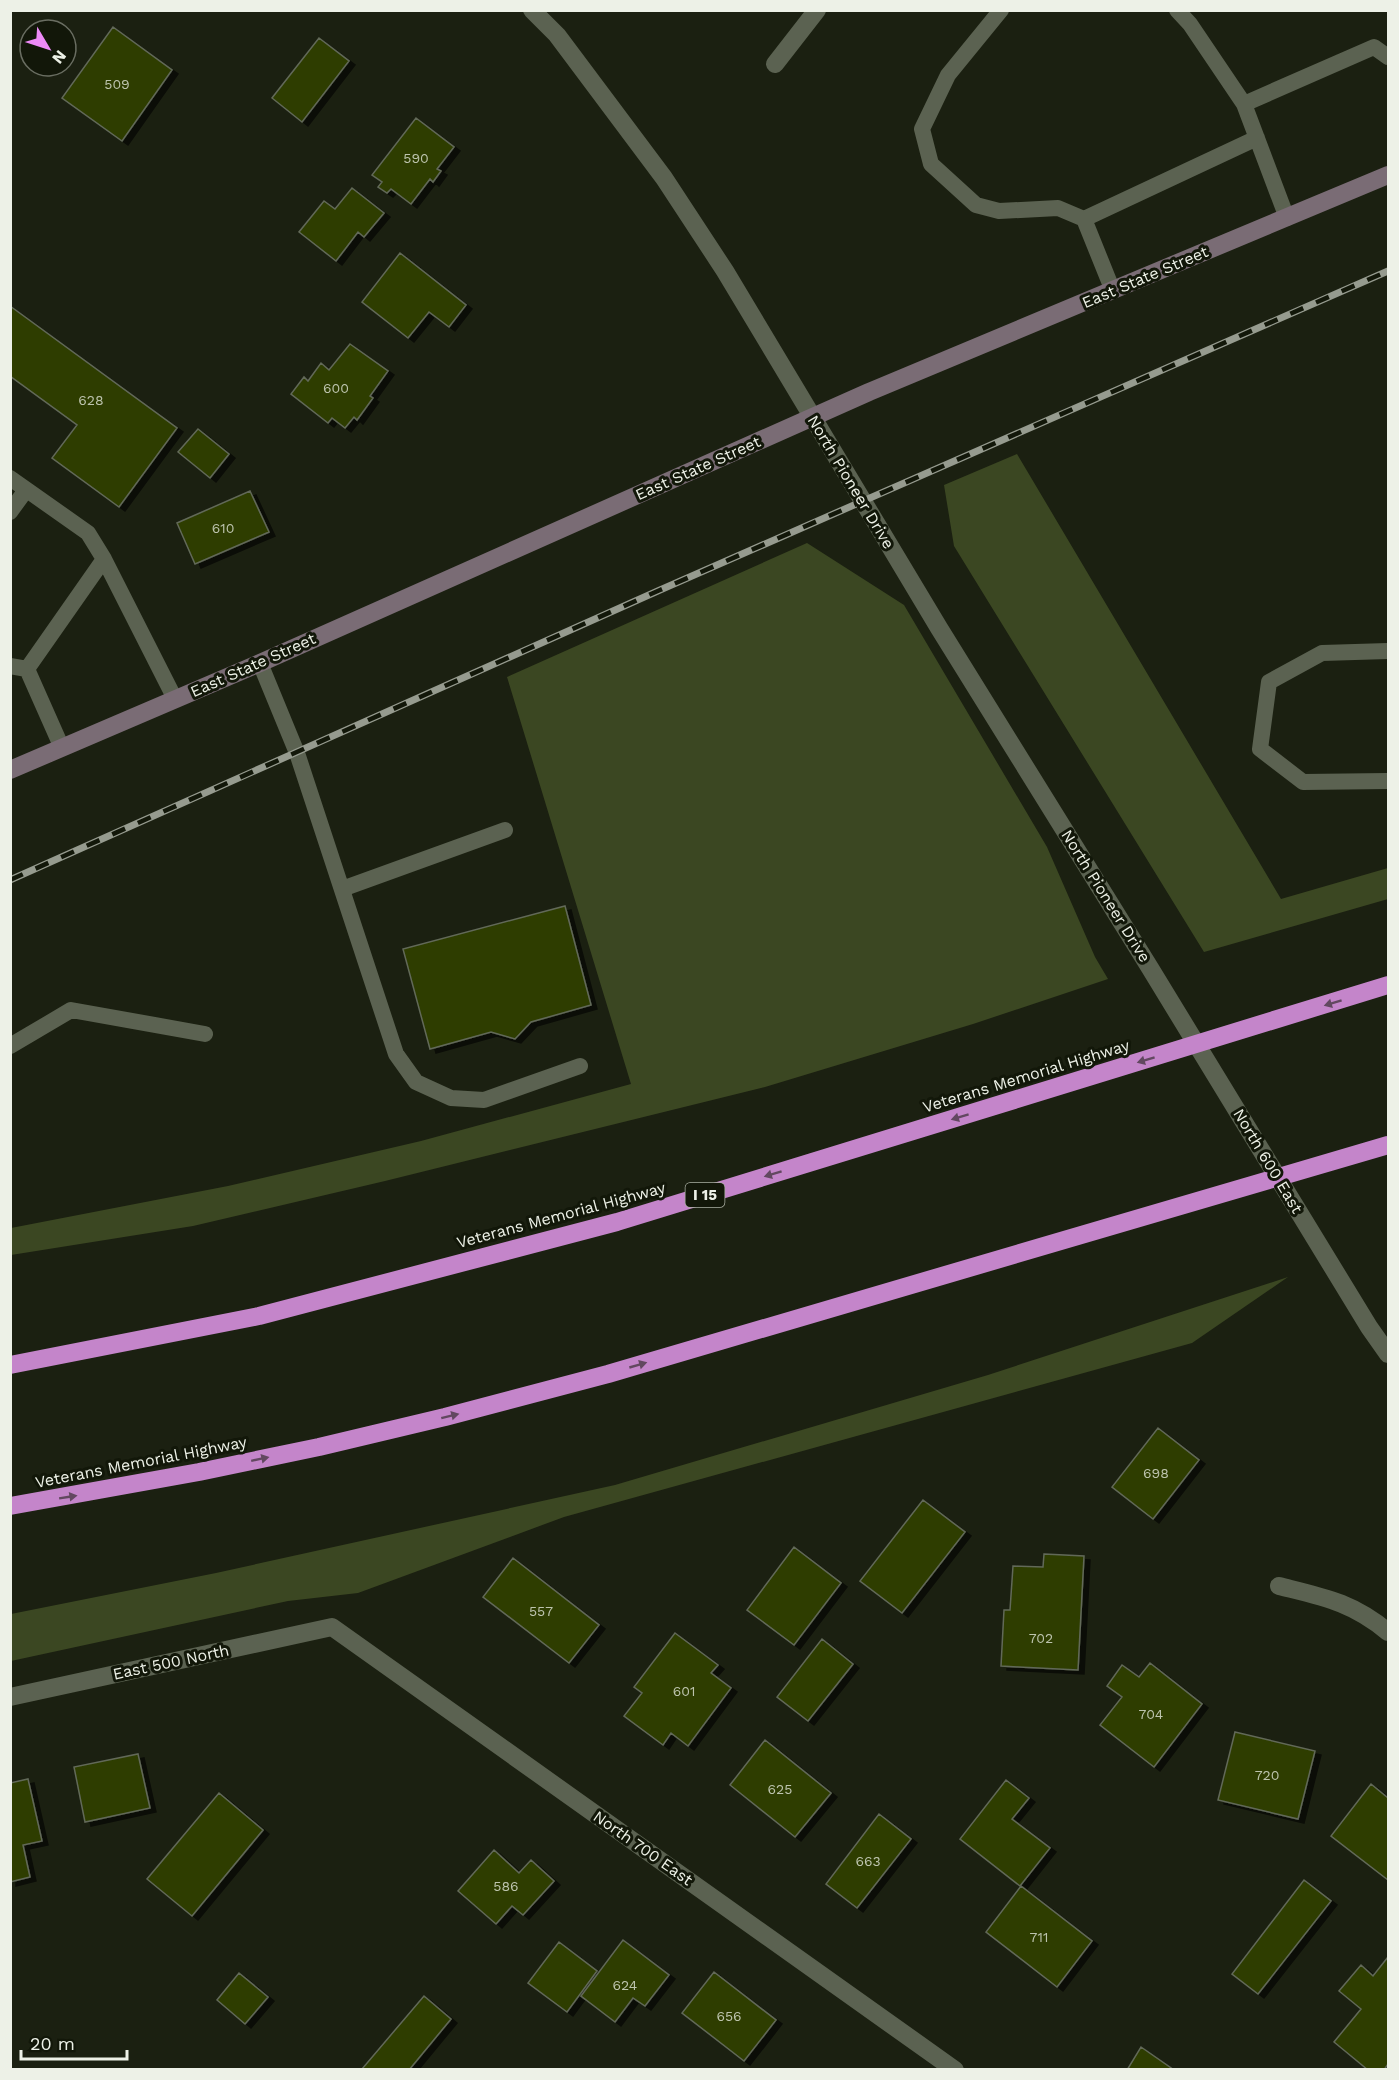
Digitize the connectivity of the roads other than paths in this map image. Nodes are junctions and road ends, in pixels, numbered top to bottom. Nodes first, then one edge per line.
1 (532, 10) edge
2 (817, 10) edge
3 (1001, 10) edge
4 (1178, 10) edge
5 (1389, 57) edge
6 (775, 64) dead end
7 (1244, 104) junction
8 (1257, 138) junction
9 (1389, 174) edge
10 (1287, 218) junction
11 (1084, 219) junction
12 (1113, 291) junction
13 (10, 478) edge
14 (26, 490) junction
15 (10, 512) edge
16 (104, 559) junction
17 (1389, 651) edge
18 (260, 663) junction
19 (19, 667) edge
20 (175, 699) junction
21 (62, 748) junction
22 (10, 770) edge
23 (1389, 781) edge
24 (506, 830) dead end
25 (342, 889) junction
26 (1150, 968) joint
27 (1389, 985) edge
28 (205, 1034) dead end
29 (10, 1046) edge
30 (580, 1066) dead end
31 (1389, 1145) edge
32 (1389, 1354) edge
33 (10, 1365) edge
34 (10, 1506) edge
35 (1279, 1586) dead end
36 (332, 1627) joint
37 (1389, 1632) edge
38 (10, 1697) edge
39 (955, 2070) edge

1 - 26 street, North Pioneer Drive
2 - 6 street
3 - 11 lane
4 - 7 lane
5 - 7 lane
7 - 8 lane
8 - 10 lane
8 - 11 lane
9 - 10 main road, East State Street
10 - 12 main road, East State Street
11 - 12 lane
12 - 18 main road, East State Street
13 - 14 lane
14 - 15 lane
14 - 16 lane
16 - 19 lane
16 - 20 lane
17 - 23 lane
18 - 20 main road, East State Street
18 - 25 lane
19 - 21 lane
20 - 21 main road, East State Street
21 - 22 main road, East State Street
24 - 25 lane
25 - 30 lane
26 - 32 street, North 600 East
27 -> 33 highway, Veterans Memorial Highway / I 15
28 - 29 lane
34 -> 31 highway, Veterans Memorial Highway
35 - 37 street
36 - 38 street, East 500 North
36 - 39 street, North 700 East

